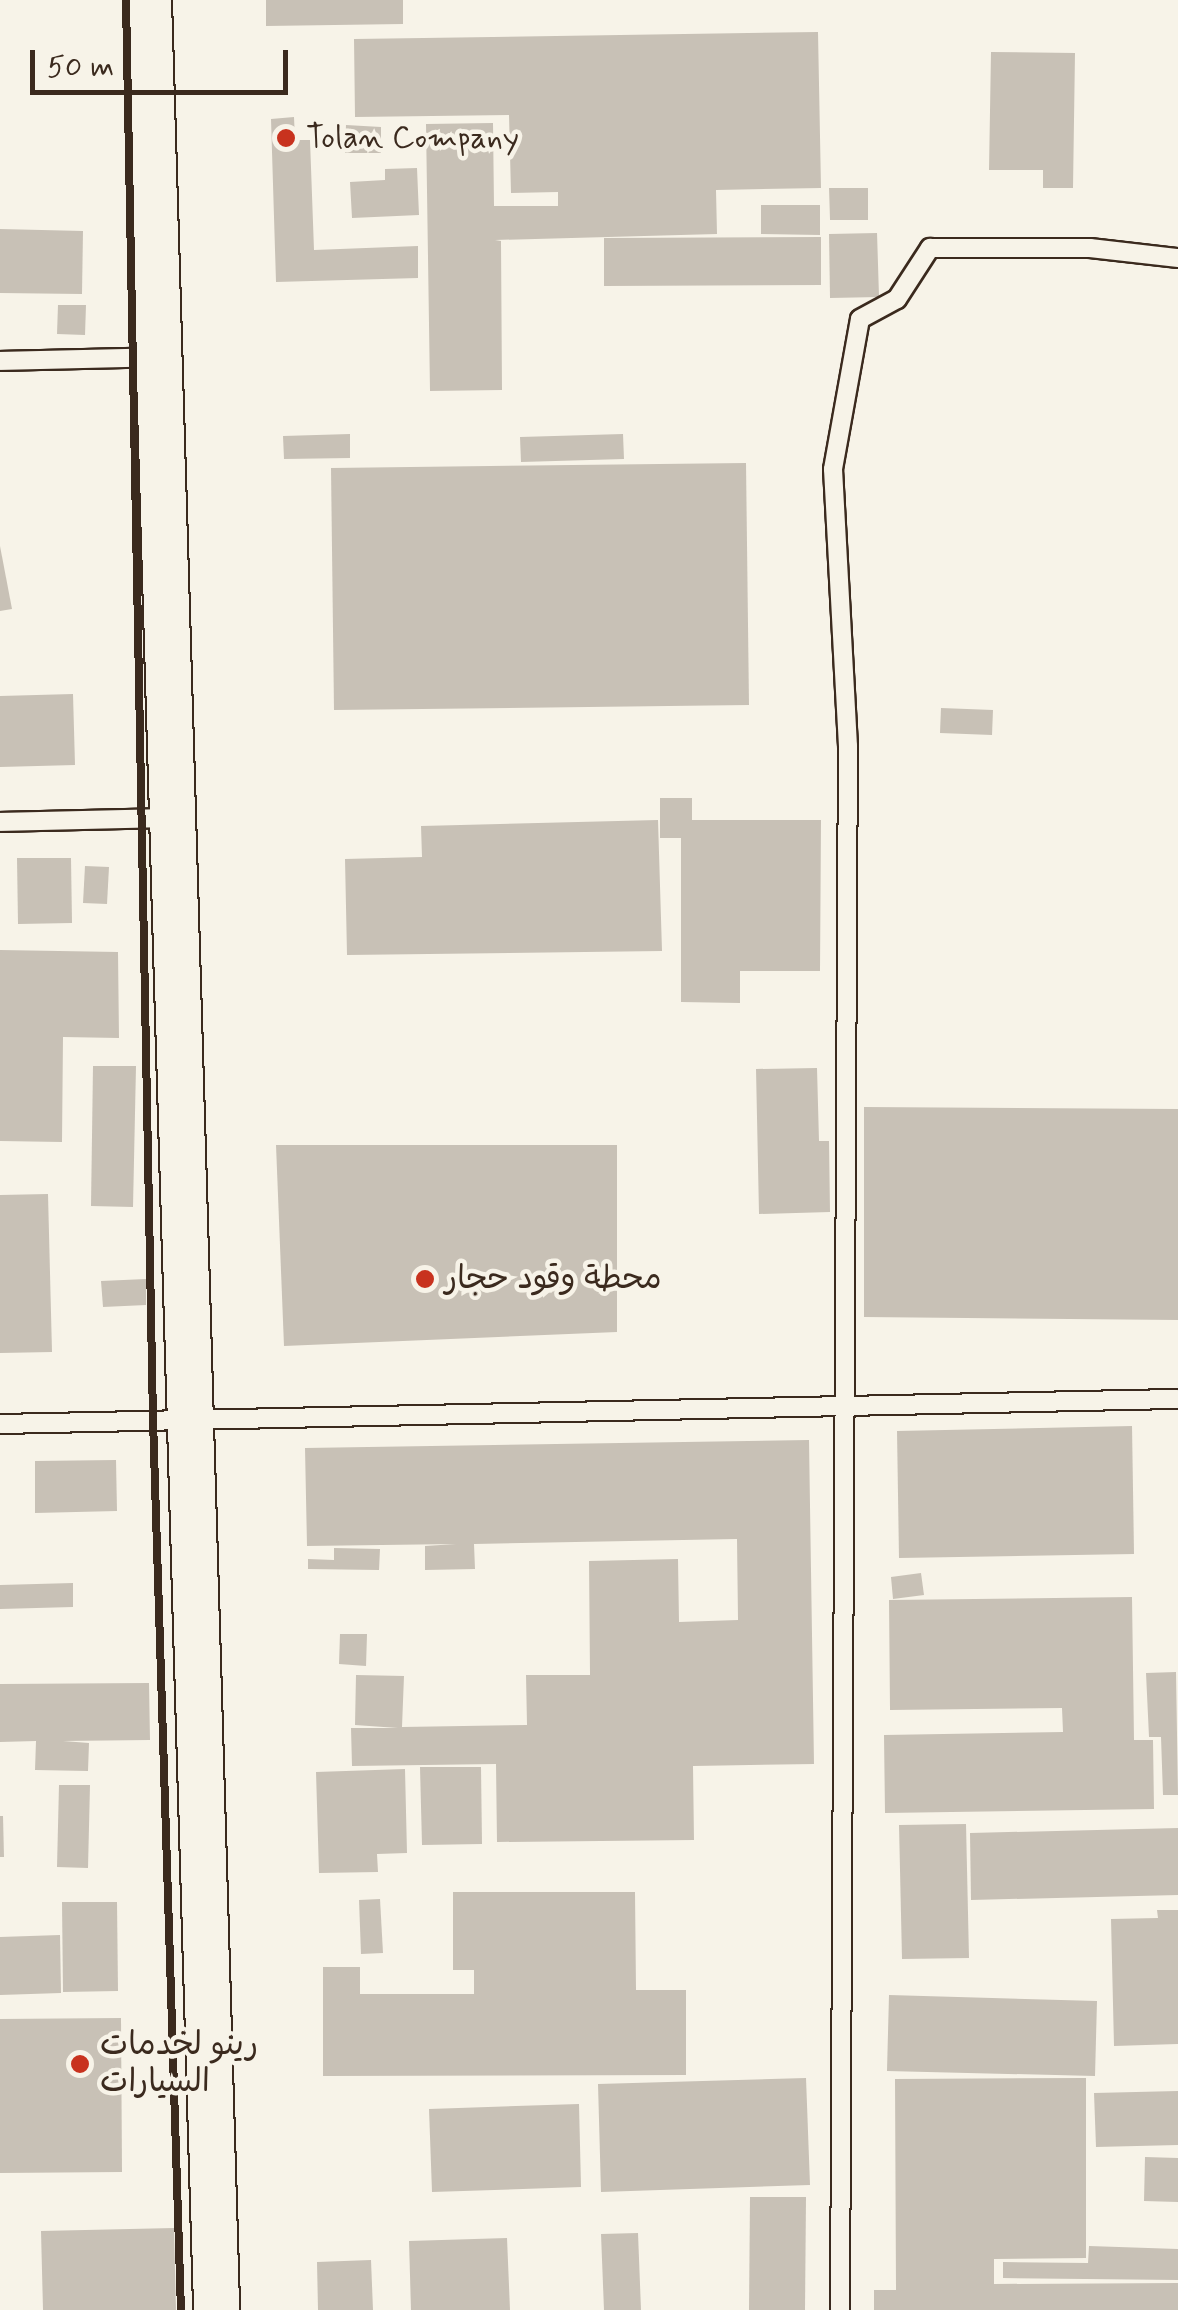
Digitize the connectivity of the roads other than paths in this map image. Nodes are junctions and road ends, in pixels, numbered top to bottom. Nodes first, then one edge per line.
1 (148, 0) edge
2 (1178, 258) edge
3 (160, 357) junction
4 (0, 360) edge
5 (175, 819) junction
6 (0, 822) edge
7 (1178, 1399) edge
8 (841, 1406) junction
9 (189, 1421) junction
10 (0, 1424) edge
11 (216, 2310) edge
12 (840, 2310) edge

1 - 3 street
2 - 8 lane
3 - 4 lane
3 - 5 street
5 - 6 lane
5 - 9 street
7 - 8 lane
8 - 9 lane
8 - 12 lane
9 - 10 lane
9 - 11 street

